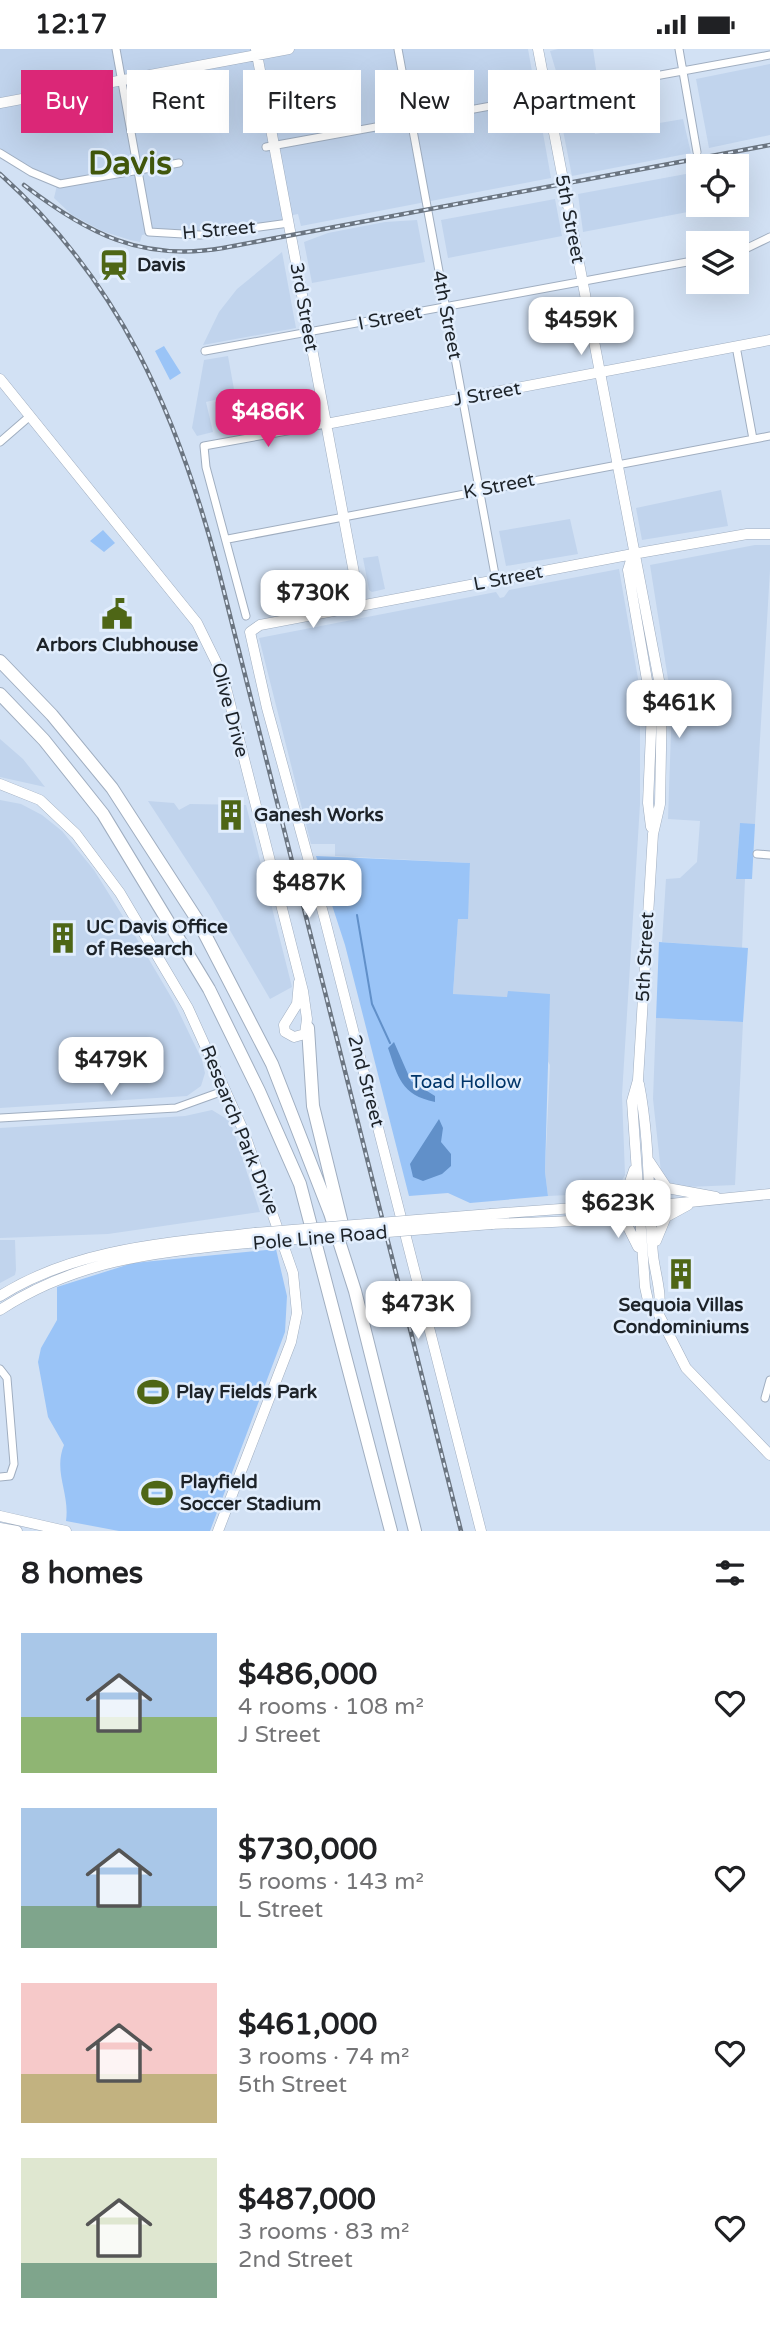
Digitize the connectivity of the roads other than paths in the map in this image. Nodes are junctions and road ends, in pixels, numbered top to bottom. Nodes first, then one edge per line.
1 (116, 49) edge
2 (289, 49) edge
3 (397, 49) edge
4 (538, 49) edge
5 (679, 49) edge
6 (257, 52) edge
7 (770, 55) edge
8 (401, 70) edge
9 (542, 70) edge
10 (683, 71) junction
11 (660, 75) edge
12 (121, 80) junction
13 (0, 103) edge
14 (375, 127) edge
15 (413, 133) edge
16 (554, 133) edge
17 (270, 146) junction
18 (697, 152) dead end
19 (0, 153) edge
20 (179, 163) dead end
21 (138, 171) junction
22 (289, 223) junction
23 (770, 237) edge
24 (749, 247) edge
25 (686, 262) edge
26 (582, 282) junction
27 (446, 308) junction
28 (310, 334) junction
29 (770, 340) edge
30 (736, 347) junction
31 (205, 351) dead end
32 (599, 373) junction
33 (0, 379) edge
34 (463, 398) junction
35 (30, 416) junction
36 (326, 424) junction
37 (770, 436) edge
38 (752, 439) junction
39 (0, 442) edge
40 (616, 464) junction
41 (480, 489) junction
42 (343, 516) junction
43 (770, 534) edge
44 (228, 539) junction
45 (633, 554) junction
46 (496, 580) junction
47 (360, 605) junction
48 (246, 616) dead end
49 (250, 632) joint
50 (0, 661) edge
51 (0, 694) edge
52 (0, 701) edge
53 (44, 740) junction
54 (2, 788) edge
55 (757, 854) dead end
56 (770, 855) edge
57 (299, 982) junction
58 (308, 1028) junction
59 (638, 1080) junction
60 (226, 1090) junction
61 (0, 1118) edge
62 (646, 1153) junction
63 (636, 1159) junction
64 (770, 1194) edge
65 (720, 1198) junction
66 (696, 1201) junction
67 (596, 1205) junction
68 (583, 1206) junction
69 (639, 1206) junction
70 (650, 1206) junction
71 (597, 1217) junction
72 (492, 1219) junction
73 (544, 1221) junction
74 (256, 1238) junction
75 (642, 1258) junction
76 (653, 1259) junction
77 (355, 1291) junction
78 (0, 1296) edge
79 (0, 1310) edge
80 (659, 1313) junction
81 (0, 1369) edge
82 (770, 1380) edge
83 (765, 1398) dead end
84 (770, 1455) edge
85 (0, 1477) edge
86 (0, 1516) edge
87 (0, 1528) edge
88 (17, 1531) edge
89 (66, 1531) edge
90 (218, 1531) edge
91 (391, 1531) edge
92 (415, 1531) edge
93 (481, 1531) edge

1 - 12 street
2 - 6 street
3 - 8 street, 4th Street
4 - 9 street, 5th Street
5 - 10 street
6 - 12 street
6 - 17 street, 3rd Street
7 - 10 street
10 - 11 street
10 - 18 street
12 - 13 street
12 - 21 street
14 - 17 street
15 - 27 street, 4th Street
16 - 26 street, 5th Street
17 - 22 street, 3rd Street
19 - 21 street
20 - 21 street
21 - 22 street, H Street
22 - 28 street, 3rd Street
23 - 24 street
25 - 26 street, I Street
26 - 27 street, I Street
26 - 32 street, 5th Street
27 - 28 street, I Street
27 - 34 street, 4th Street
28 - 31 street, I Street
28 - 36 street, 3rd Street
29 - 30 street, J Street
30 - 32 street, J Street
30 - 38 street
32 - 34 street, J Street
32 - 40 street, 5th Street
33 - 35 street, Olive Drive
34 - 36 street, J Street
34 - 41 street, 4th Street
35 - 39 street
35 - 57 street, Olive Drive
36 - 42 street, 3rd Street
36 - 44 street, J Street
37 - 38 street, K Street
38 - 40 street, K Street
40 - 41 street, K Street
40 - 45 street, 5th Street
41 - 42 street, K Street
41 - 46 street, 4th Street
42 - 44 street, K Street
42 - 47 street, 3rd Street
43 - 45 street, L Street
44 - 48 street
45 - 46 street, L Street
45 - 59 street, 5th Street
46 - 47 street, L Street
47 - 49 street, L Street
49 - 93 street, 2nd Street
50 - 77 highway
51 - 53 highway
52 - 53 highway
53 - 91 highway
54 - 60 street, Research Park Drive
55 - 56 street
57 - 58 street, Olive Drive
57 - 58 street
58 - 77 highway
59 - 62 street, 5th Street
59 - 63 street, 5th Street
60 - 61 street
60 - 90 street, Research Park Drive
62 - 65 street
62 - 70 street, 5th Street
63 - 67 street
63 - 69 street, 5th Street
64 - 65 street, Pole Line Road
65 - 66 street, Pole Line Road
66 - 70 street, Pole Line Road
66 - 76 street
67 - 68 street, Pole Line Road
67 - 69 street, Pole Line Road
68 - 72 street, Pole Line Road
68 - 73 street
69 - 70 street, Pole Line Road
69 - 71 street, Pole Line Road
69 - 75 street, 5th Street
70 - 76 street, 5th Street
71 - 73 street, Pole Line Road
71 - 75 street
72 - 73 street, Pole Line Road
72 - 74 street, Pole Line Road, bridge
74 - 78 street, Pole Line Road
74 - 79 street, Pole Line Road
75 - 80 street, 5th Street
76 - 80 street, 5th Street
77 - 92 highway
80 - 84 street, 5th Street
81 - 85 street
82 - 83 street
86 - 89 street
87 - 88 street

